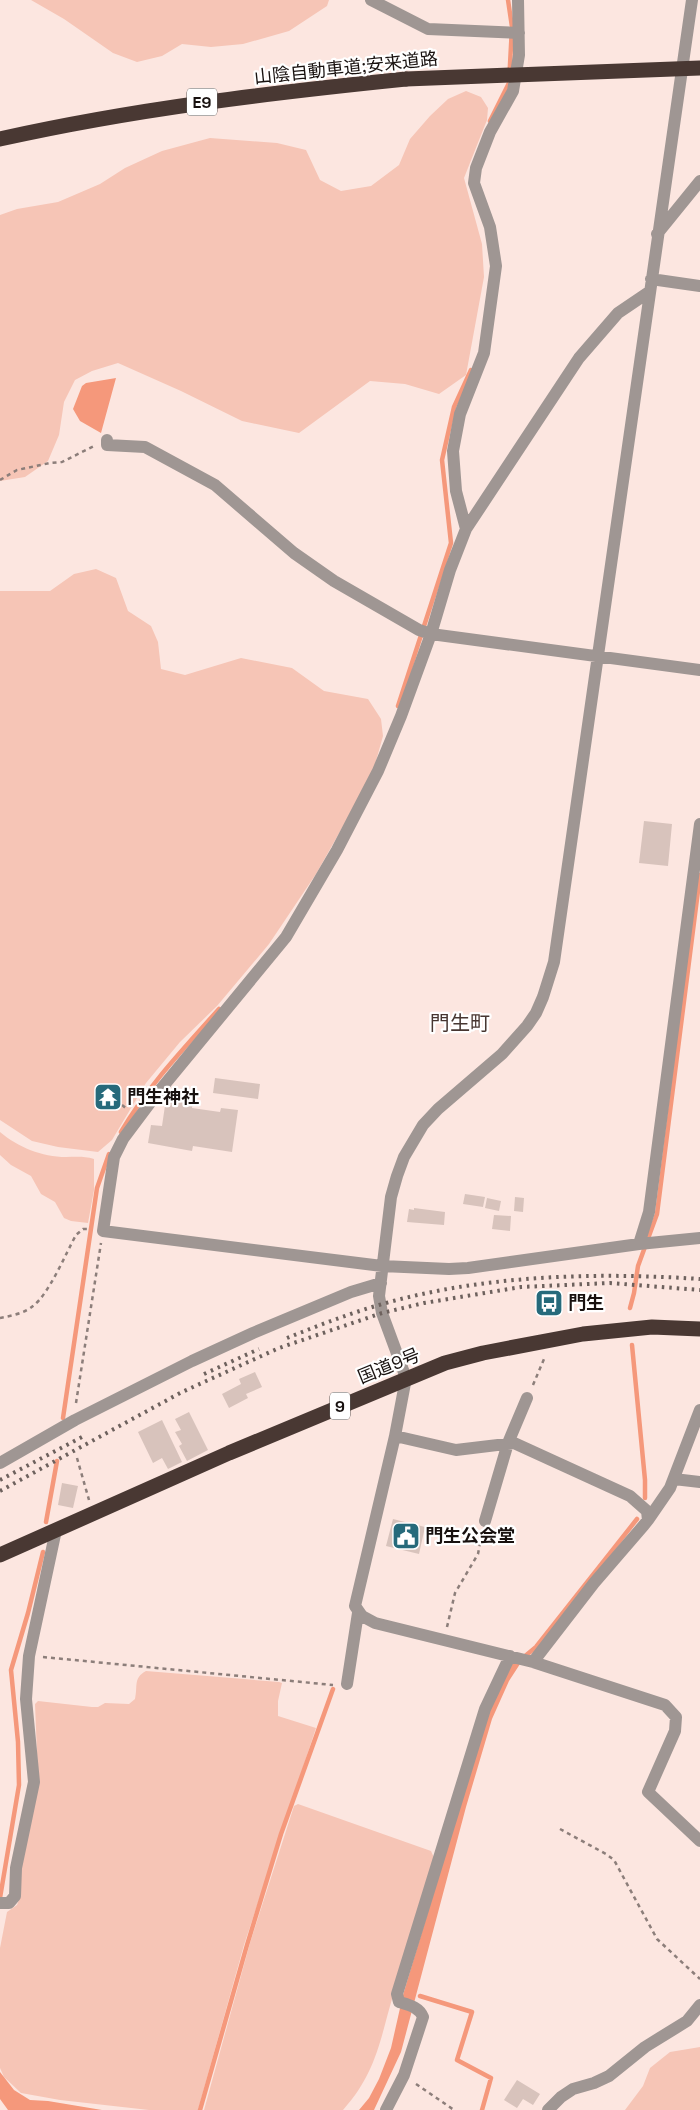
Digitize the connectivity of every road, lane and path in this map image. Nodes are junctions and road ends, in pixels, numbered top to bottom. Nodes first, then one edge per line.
1 (371, 0) edge
2 (518, 0) edge
3 (692, 0) edge
4 (519, 33) junction
5 (700, 68) edge
6 (0, 139) edge
7 (700, 181) edge
8 (657, 234) junction
9 (651, 279) junction
10 (700, 286) edge
11 (649, 292) junction
12 (107, 440) joint
13 (0, 480) edge
14 (466, 529) junction
15 (426, 633) junction
16 (596, 656) junction
17 (700, 670) edge
18 (700, 824) edge
19 (122, 1105) dead end
20 (131, 1112) dead end
21 (88, 1229) dead end
22 (103, 1231) junction
23 (700, 1238) edge
24 (646, 1243) junction
25 (382, 1266) junction
26 (381, 1283) junction
27 (0, 1318) edge
28 (700, 1329) edge
29 (544, 1359) dead end
30 (406, 1378) junction
31 (527, 1398) joint
32 (700, 1410) edge
33 (75, 1420) junction
34 (395, 1436) junction
35 (508, 1443) junction
36 (78, 1458) dead end
37 (0, 1464) edge
38 (674, 1479) junction
39 (700, 1482) edge
40 (90, 1504) dead end
41 (648, 1520) junction
42 (485, 1521) joint
43 (56, 1530) junction
44 (0, 1555) edge
45 (358, 1613) junction
46 (444, 1640) junction
47 (29, 1656) junction
48 (521, 1659) junction
49 (347, 1684) joint
50 (560, 1830) dead end
51 (700, 1841) edge
52 (2, 1903) edge
53 (700, 1978) edge
54 (700, 2005) edge
55 (404, 2075) junction
56 (386, 2110) edge
57 (454, 2110) edge
58 (548, 2110) edge

1 - 4 street
2 - 4 street
3 - 8 street
4 - 14 street
5 - 6 highway, 山陰自動車道;安来道路 / E9, bridge
7 - 8 street
8 - 9 street
9 - 10 street
9 - 11 street
11 - 14 street
11 - 16 street
12 - 13 path
12 - 15 street
14 - 15 street
15 - 16 street
15 - 22 street
16 - 17 street
16 - 25 street
18 - 24 street
19 - 20 path
21 - 27 path
22 - 25 street
22 - 33 path
23 - 24 street
24 - 25 street
25 - 26 street
26 - 30 street
26 - 33 street
28 - 30 highway, 国道9号 / 9
29 - 31 path
30 - 34 street
30 - 43 highway, 国道9号 / 9
31 - 35 street
32 - 38 street
33 - 37 street
34 - 35 street
34 - 45 street
35 - 41 street
35 - 42 street
36 - 40 path
38 - 39 street
38 - 41 street
41 - 48 street
42 - 46 path
43 - 44 highway, 国道9号 / 9
43 - 47 street
45 - 46 street
45 - 49 street
46 - 48 street
47 - 49 path
47 - 52 street
48 - 51 street
48 - 55 street
50 - 53 path
54 - 58 street
55 - 56 street
55 - 57 path

